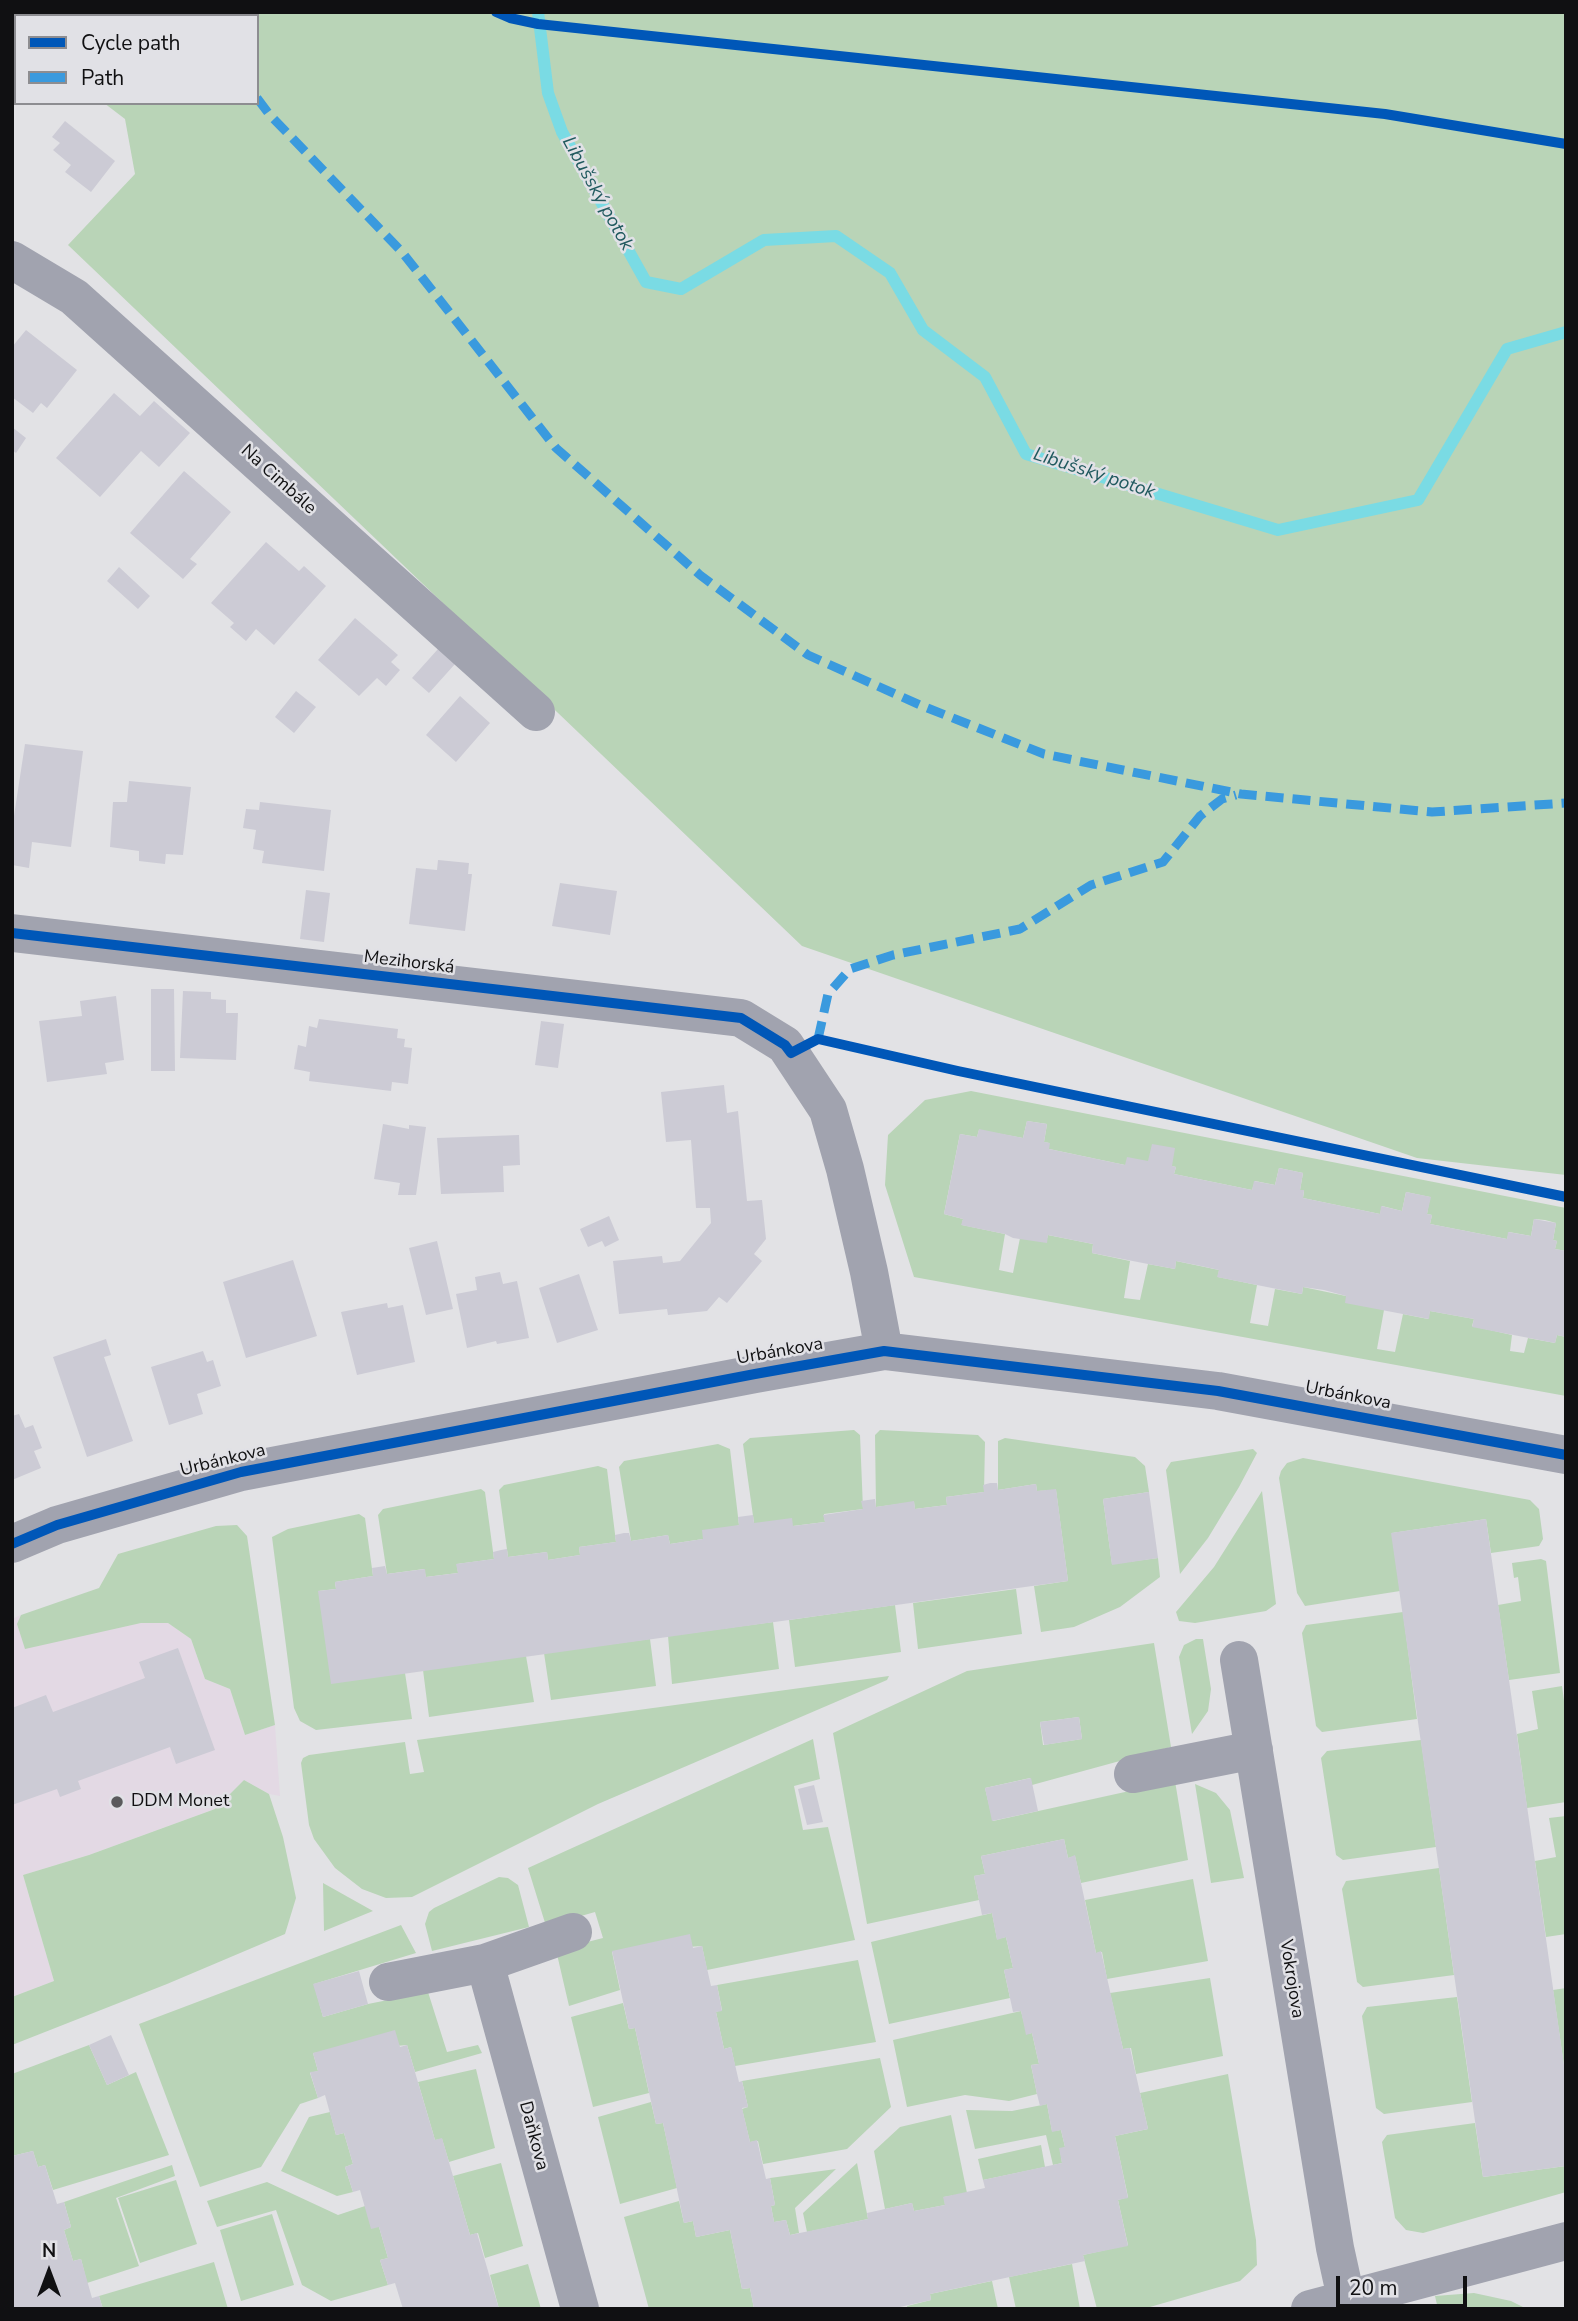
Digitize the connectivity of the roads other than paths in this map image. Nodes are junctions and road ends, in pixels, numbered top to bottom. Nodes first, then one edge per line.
1 (12, 260) edge
2 (536, 712) dead end
3 (12, 933) edge
4 (54, 939) junction
5 (12, 958) edge
6 (884, 1351) junction
7 (1566, 1455) edge
8 (12, 1544) edge
9 (1239, 1660) dead end
10 (1254, 1749) junction
11 (1133, 1774) dead end
12 (573, 1931) dead end
13 (485, 1963) junction
14 (388, 1982) dead end
15 (1565, 2245) edge
16 (1346, 2298) junction
17 (580, 2309) edge
18 (1310, 2309) edge

1 - 2 street, Na Cimbále
3 - 4 street, Mezihorská
4 - 5 street
4 - 6 street, Mezihorská
6 - 7 street, Urbánkova
6 - 8 street, Urbánkova
9 - 10 street, Vokrojova
10 - 11 street
10 - 16 street, Vokrojova
12 - 13 street
13 - 14 street
13 - 17 street, Daňkova
15 - 16 street
16 - 18 street

